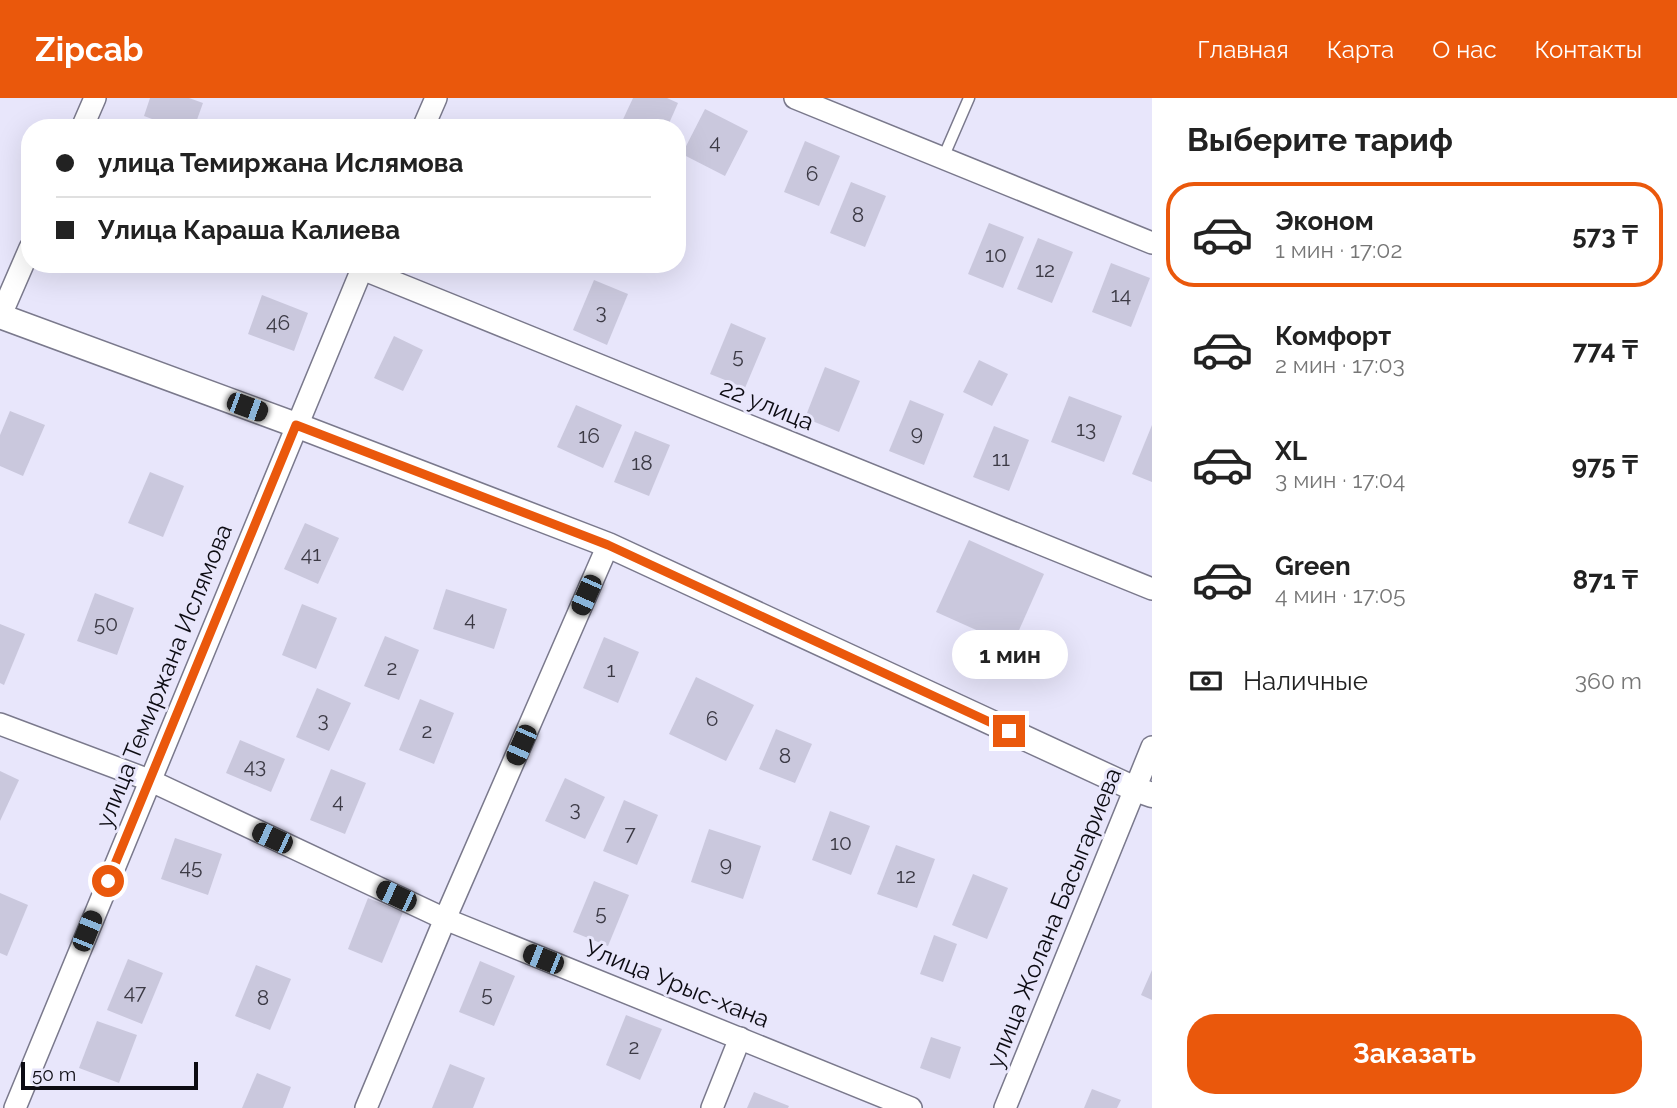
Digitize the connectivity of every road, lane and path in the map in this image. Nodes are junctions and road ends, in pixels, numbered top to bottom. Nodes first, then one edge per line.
1 (95, 98) edge
2 (436, 98) edge
3 (795, 98) edge
4 (969, 98) edge
5 (86, 119) edge
6 (427, 119) edge
7 (943, 158) junction
8 (1152, 243) edge
9 (21, 268) edge
10 (360, 273) edge
11 (378, 273) edge
12 (0, 316) edge
13 (296, 425) junction
14 (608, 545) junction
15 (1152, 589) edge
16 (0, 724) edge
17 (1152, 747) edge
18 (149, 780) junction
19 (1143, 792) edge
20 (445, 919) junction
21 (740, 1038) junction
22 (15, 1108) edge
23 (366, 1108) edge
24 (712, 1108) edge
25 (911, 1108) edge
26 (1005, 1108) edge

1 - 5 street
2 - 6 street
3 - 7 street
4 - 7 lane
7 - 8 street
9 - 12 street
10 - 13 street, улица Темиржана Ислямова
11 - 15 street, 22 улица
12 - 13 street
13 - 14 street
13 - 18 street, улица Темиржана Ислямова
14 - 19 street
14 - 20 street
16 - 18 street, Улица Урыс-хана
17 - 19 street, улица Жолана Басыгариева
18 - 20 street, Улица Урыс-хана
18 - 22 street, улица Темиржана Ислямова
19 - 26 street, улица Жолана Басыгариева
20 - 21 street, Улица Урыс-хана
20 - 23 street
21 - 24 street
21 - 25 street, Улица Урыс-хана

